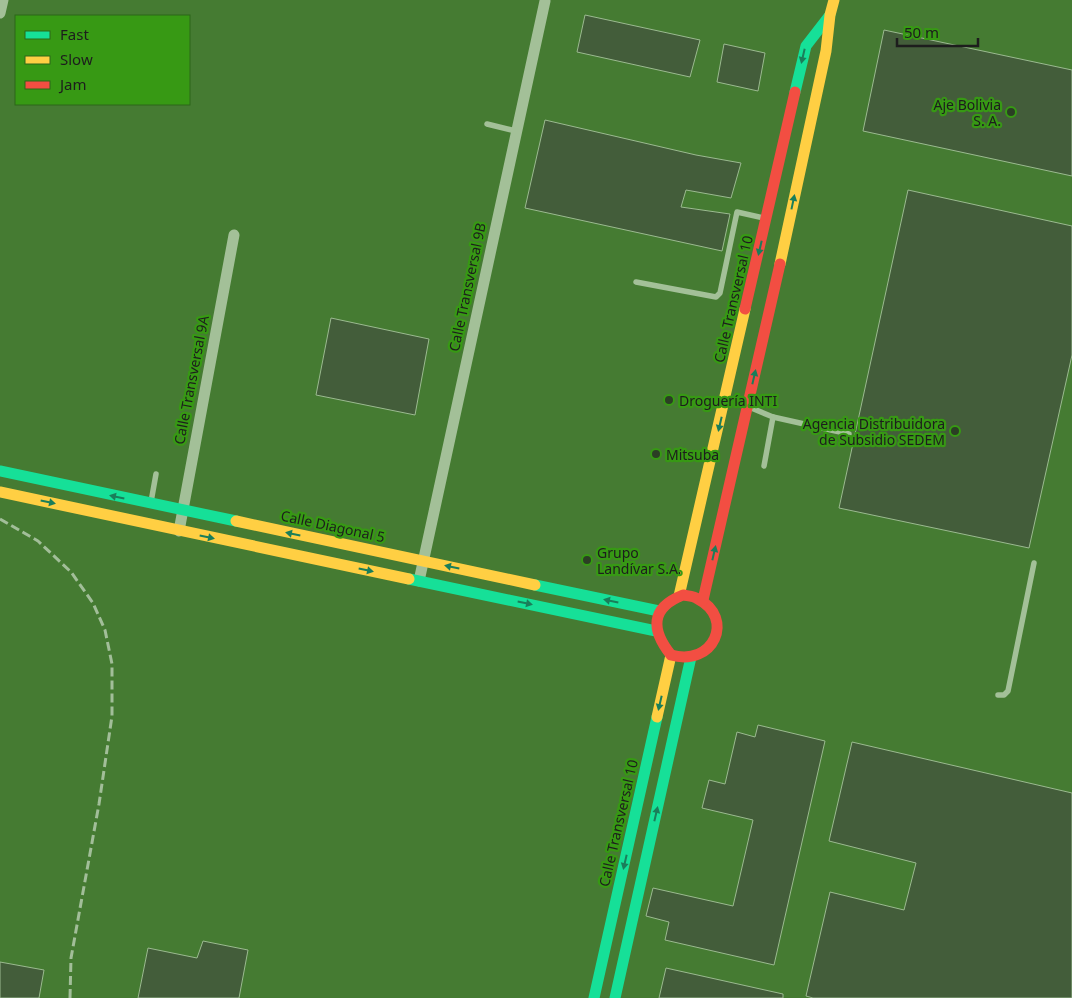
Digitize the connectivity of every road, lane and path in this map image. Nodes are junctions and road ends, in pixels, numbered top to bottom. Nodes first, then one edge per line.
1 (2, 0) edge
2 (545, 0) edge
3 (834, 0) edge
4 (0, 13) edge
5 (830, 15) junction
6 (487, 124) dead end
7 (516, 131) junction
8 (777, 221) junction
9 (234, 235) dead end
10 (636, 282) dead end
11 (736, 403) junction
12 (773, 416) junction
13 (849, 434) dead end
14 (764, 466) dead end
15 (0, 472) edge
16 (156, 474) dead end
17 (0, 492) edge
18 (151, 504) junction
19 (182, 511) junction
20 (179, 531) junction
21 (423, 560) junction
22 (1034, 563) dead end
23 (419, 581) junction
24 (679, 596) junction
25 (703, 600) junction
26 (659, 611) junction
27 (656, 631) junction
28 (671, 656) junction
29 (691, 658) junction
30 (998, 695) dead end
31 (609, 930) junction
32 (629, 936) junction
33 (594, 998) edge
34 (615, 998) edge

1 - 4 street
2 - 7 street, Calle Transversal 9B
3 - 5 main road, Calle Transversal 10
8 -> 5 main road, Calle Transversal 10
5 -> 8 main road, Calle Transversal 10
6 - 7 lane
7 - 21 street, Calle Transversal 9B
8 - 10 lane
11 -> 8 main road, Calle Transversal 10
8 -> 11 main road, Calle Transversal 10
9 - 19 street, Calle Transversal 9A
11 - 12 lane
11 -> 24 main road, Calle Transversal 10
25 -> 11 main road, Calle Transversal 10
12 - 13 lane
12 - 14 lane
18 -> 15 main road, Calle Diagonal 5
16 - 18 lane
17 -> 20 main road
18 - 19 main road, Calle Diagonal 5
19 - 20 street, Calle Transversal 9A
21 -> 19 main road, Calle Diagonal 5
20 -> 23 main road
21 - 23 street, Calle Transversal 9B
26 -> 21 main road, Calle Diagonal 5
22 - 30 lane
23 -> 27 main road
24 - 25 main road
24 - 26 main road
25 - 29 main road
26 - 27 main road
27 - 28 main road
28 - 29 main road
28 -> 31 main road, Calle Transversal 10
32 -> 29 main road
31 - 32 main road
31 - 33 main road, Calle Transversal 10
32 - 34 main road

